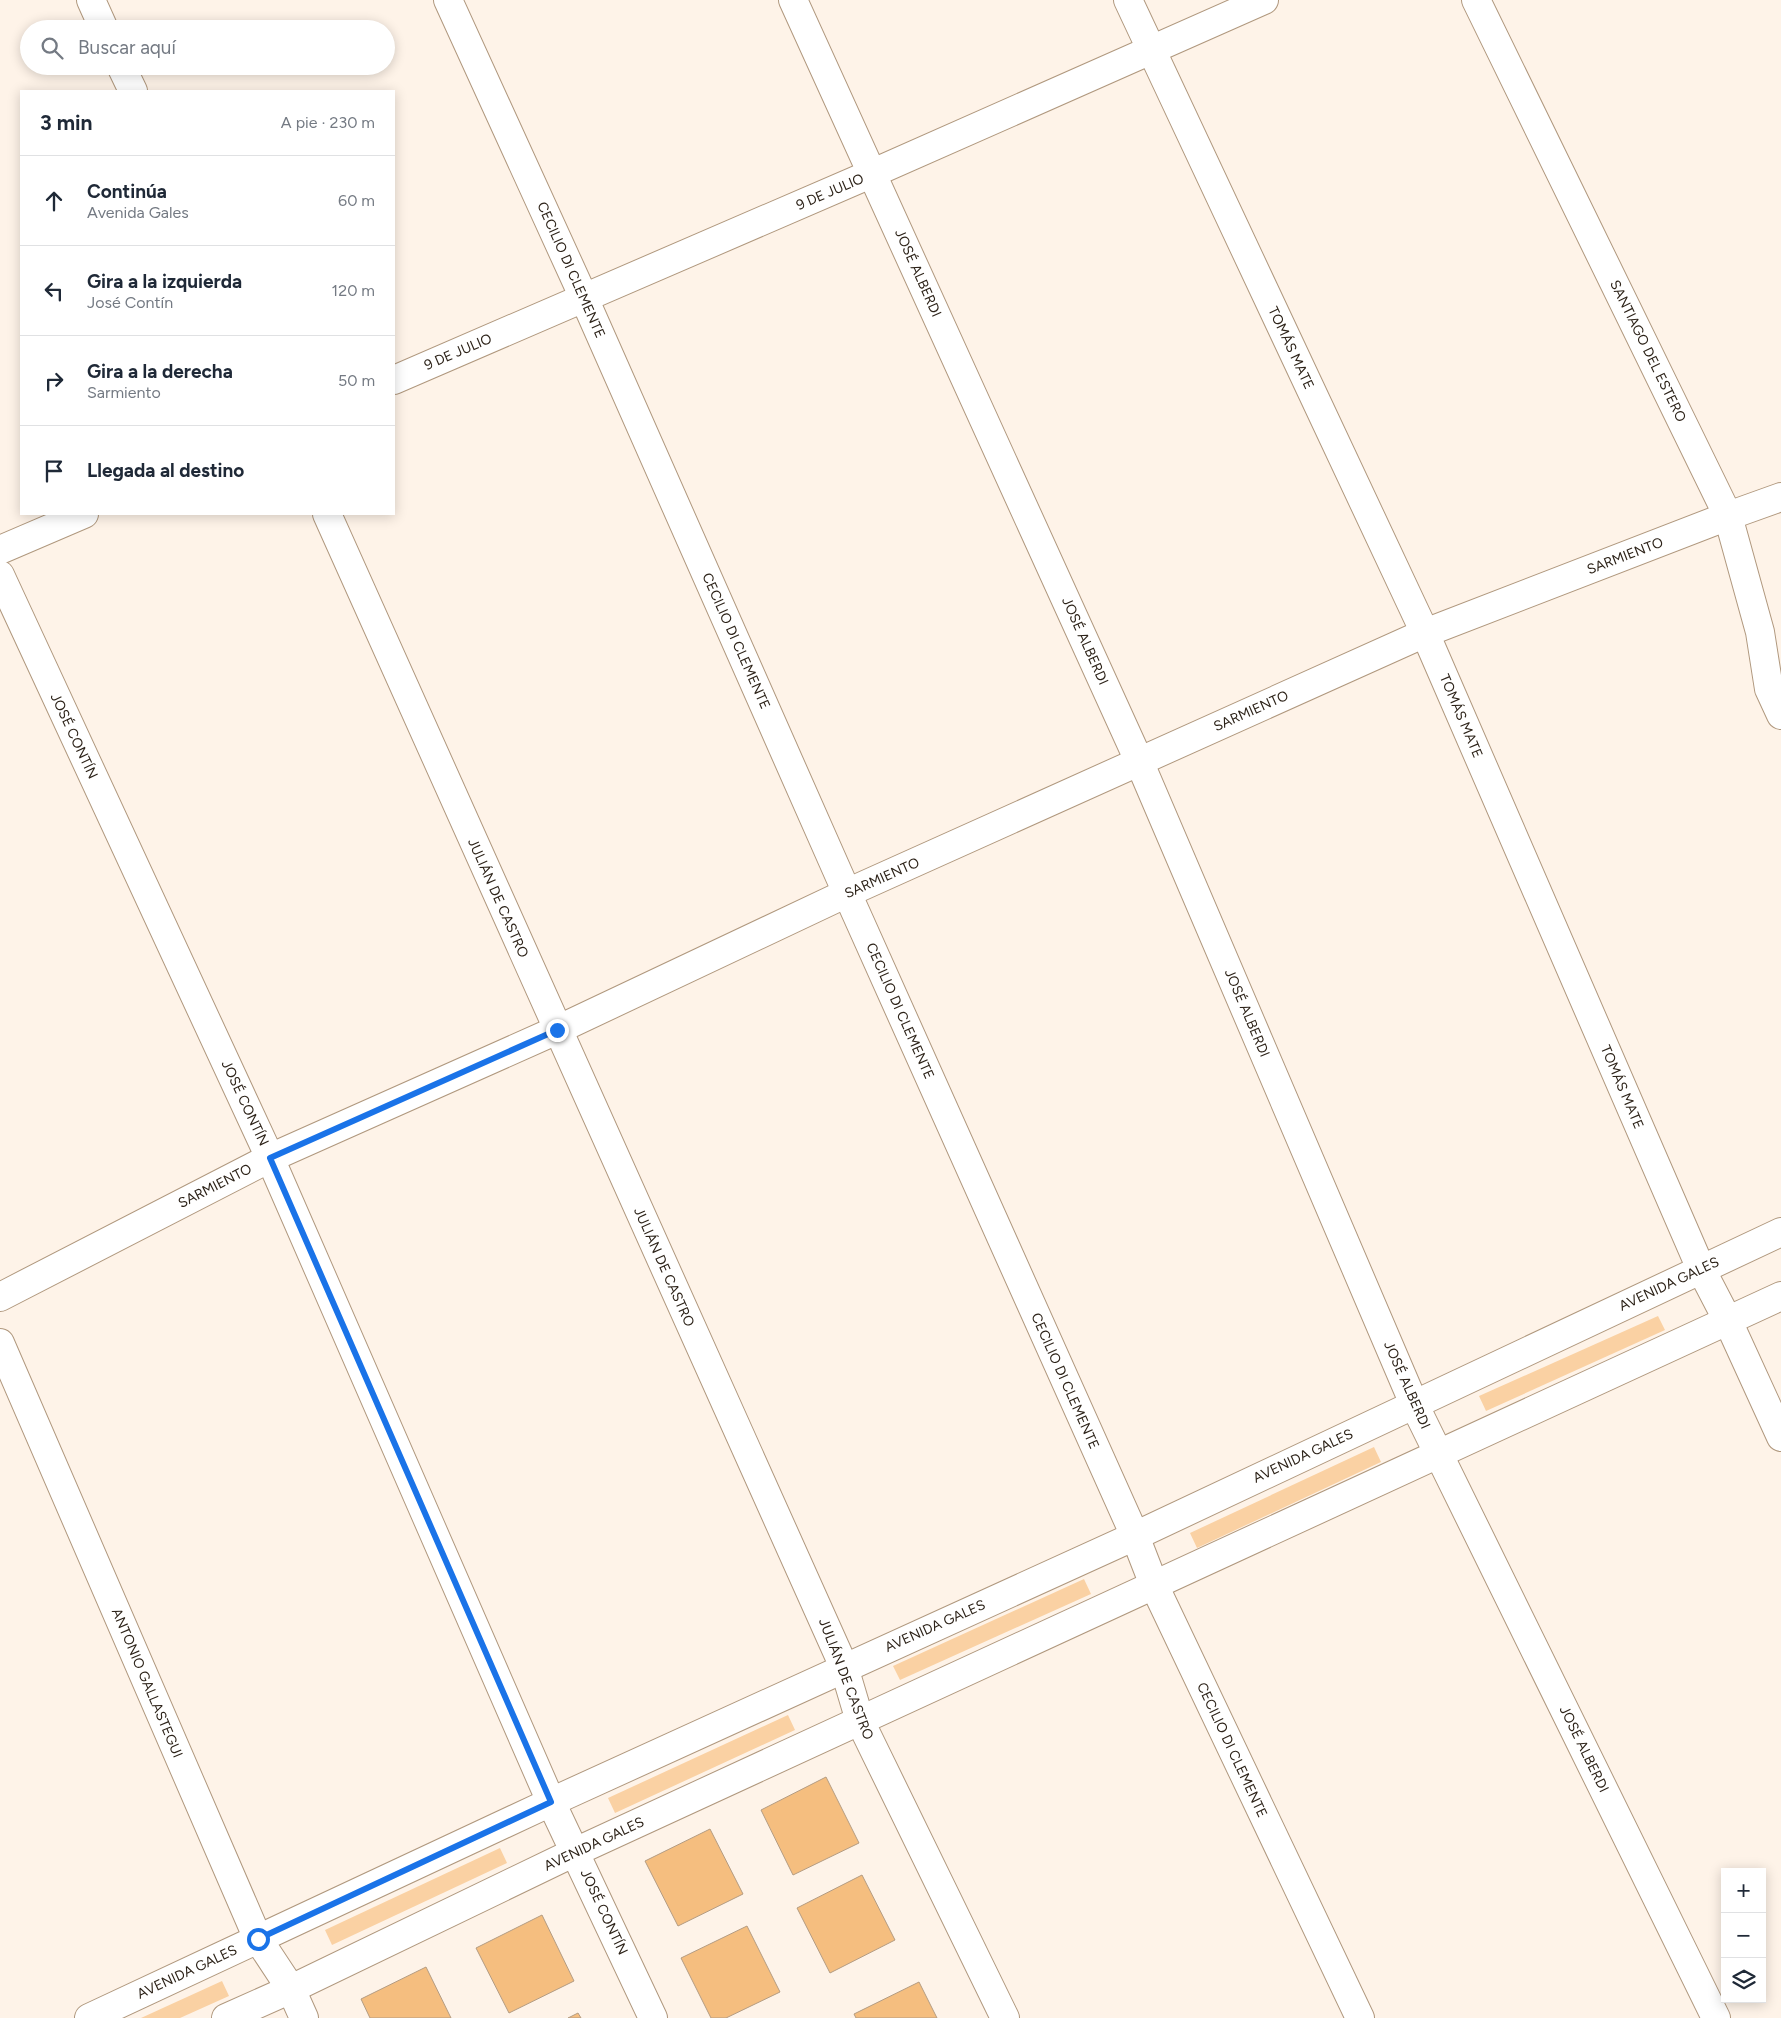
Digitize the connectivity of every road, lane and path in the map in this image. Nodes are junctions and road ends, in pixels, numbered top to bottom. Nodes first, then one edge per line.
1 (91, 0) edge
2 (448, 0) edge
3 (793, 0) edge
4 (1128, 0) edge
5 (1264, 0) edge
6 (1476, 0) edge
7 (100, 20) edge
8 (1151, 50) junction
9 (125, 75) edge
10 (133, 90) edge
11 (873, 173) junction
12 (584, 298) junction
13 (395, 380) edge
14 (1781, 497) edge
15 (82, 515) edge
16 (327, 515) edge
17 (1728, 516) junction
18 (0, 550) edge
19 (0, 575) edge
20 (1424, 633) junction
21 (1771, 640) edge
22 (1781, 715) edge
23 (1139, 761) junction
24 (847, 893) junction
25 (557, 1030) junction
26 (270, 1158) junction
27 (1781, 1232) edge
28 (1701, 1269) junction
29 (1781, 1296) edge
30 (0, 1297) edge
31 (1728, 1322) junction
32 (0, 1343) edge
33 (1414, 1404) junction
34 (1781, 1436) edge
35 (1439, 1453) junction
36 (1135, 1536) junction
37 (1154, 1585) junction
38 (844, 1668) junction
39 (860, 1721) junction
40 (551, 1802) junction
41 (575, 1852) junction
42 (258, 1939) junction
43 (291, 1989) junction
44 (89, 2018) edge
45 (226, 2018) edge
46 (304, 2018) edge
47 (653, 2018) edge
48 (1005, 2018) edge
49 (1360, 2018) edge
50 (1716, 2018) edge

1 - 7 street
2 - 12 street, CECILIO DI CLEMENTE
3 - 11 street, JOSÉ ALBERDI
4 - 8 street, TOMÁS MATE
5 - 8 street, 9 DE JULIO
6 - 17 street, SANTIAGO DEL ESTERO
8 - 11 street, 9 DE JULIO
8 - 20 street, TOMÁS MATE
9 - 10 street
11 - 12 street, 9 DE JULIO
11 - 23 street, JOSÉ ALBERDI
12 - 13 street, 9 DE JULIO
12 - 24 street, CECILIO DI CLEMENTE
14 - 17 street, SARMIENTO
15 - 18 street
16 - 25 street, JULIÁN DE CASTRO
17 - 20 street, SARMIENTO
17 - 21 street, SANTIAGO DEL ESTERO
19 - 26 street, JOSÉ CONTÍN
20 - 23 street, SARMIENTO
20 - 28 street, TOMÁS MATE
21 - 22 street, SANTIAGO DEL ESTERO
23 - 24 street, SARMIENTO
23 - 33 street, JOSÉ ALBERDI
24 - 25 street, SARMIENTO
24 - 36 street, CECILIO DI CLEMENTE
25 - 26 street, SARMIENTO
25 - 38 street, JULIÁN DE CASTRO
26 - 30 street, SARMIENTO
26 - 40 street, JOSÉ CONTÍN
27 - 28 street, AVENIDA GALES
28 - 31 street, TOMÁS MATE
28 - 33 street, AVENIDA GALES
29 - 31 street, AVENIDA GALES
31 - 34 street, TOMÁS MATE
31 - 35 street, AVENIDA GALES
32 - 42 street, ANTONIO GALLASTEGUI
33 - 35 street, JOSÉ ALBERDI
33 - 36 street, AVENIDA GALES
35 - 37 street, AVENIDA GALES
35 - 50 street, JOSÉ ALBERDI
36 - 37 street, CECILIO DI CLEMENTE
36 - 38 street, AVENIDA GALES
37 - 39 street, AVENIDA GALES
37 - 49 street, CECILIO DI CLEMENTE
38 - 39 street, JULIÁN DE CASTRO
38 - 40 street, AVENIDA GALES
39 - 41 street, AVENIDA GALES
39 - 48 street, JULIÁN DE CASTRO
40 - 41 street, JOSÉ CONTÍN
40 - 42 street, AVENIDA GALES
41 - 43 street, AVENIDA GALES
41 - 47 street, JOSÉ CONTÍN
42 - 43 street, ANTONIO GALLASTEGUI
42 - 44 street, AVENIDA GALES
43 - 45 street, AVENIDA GALES
43 - 46 street, ANTONIO GALLASTEGUI

